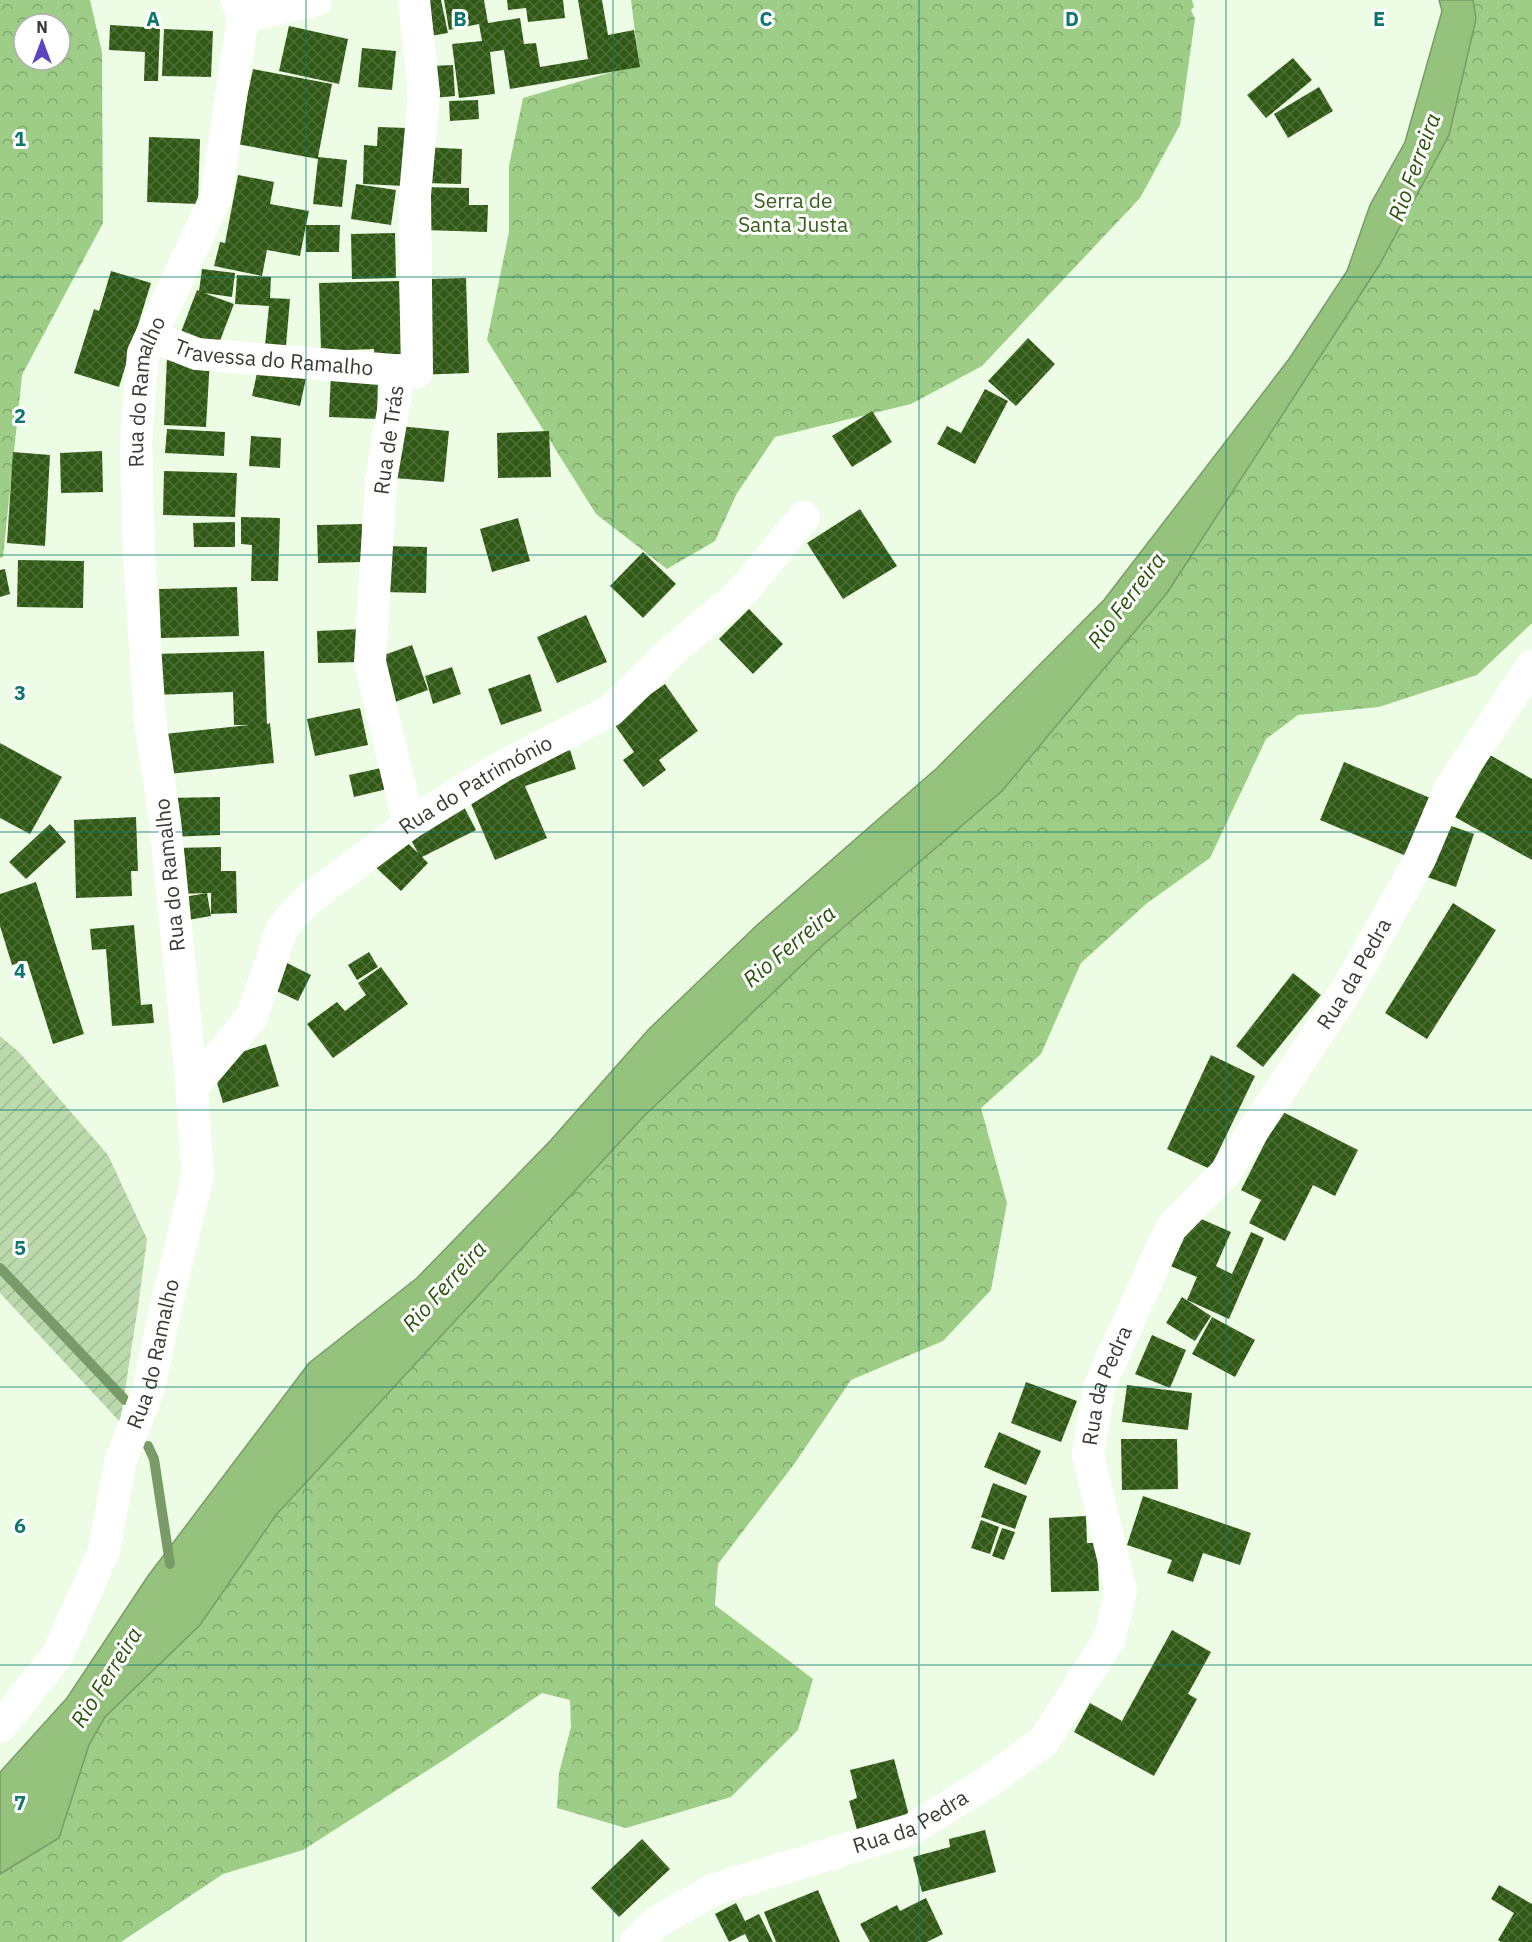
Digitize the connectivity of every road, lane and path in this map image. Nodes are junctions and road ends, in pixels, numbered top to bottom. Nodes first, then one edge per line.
1 (316, 0) edge
2 (414, 0) edge
3 (240, 9) edge
4 (151, 336) junction
5 (400, 370) junction
6 (804, 518) dead end
7 (1532, 666) edge
8 (409, 824) junction
9 (192, 1088) junction
10 (0, 1727) edge
11 (636, 1942) edge

1 - 3 street
2 - 5 street, Rua de Trás
3 - 4 street, Rua do Ramalho
4 - 5 street, Travessa do Ramalho
4 - 9 street, Rua do Ramalho
5 - 8 street, Rua de Trás
6 - 8 street, Rua do Património
7 - 11 street, Rua da Pedra
8 - 9 street, Rua do Património
9 - 10 street, Rua do Ramalho

